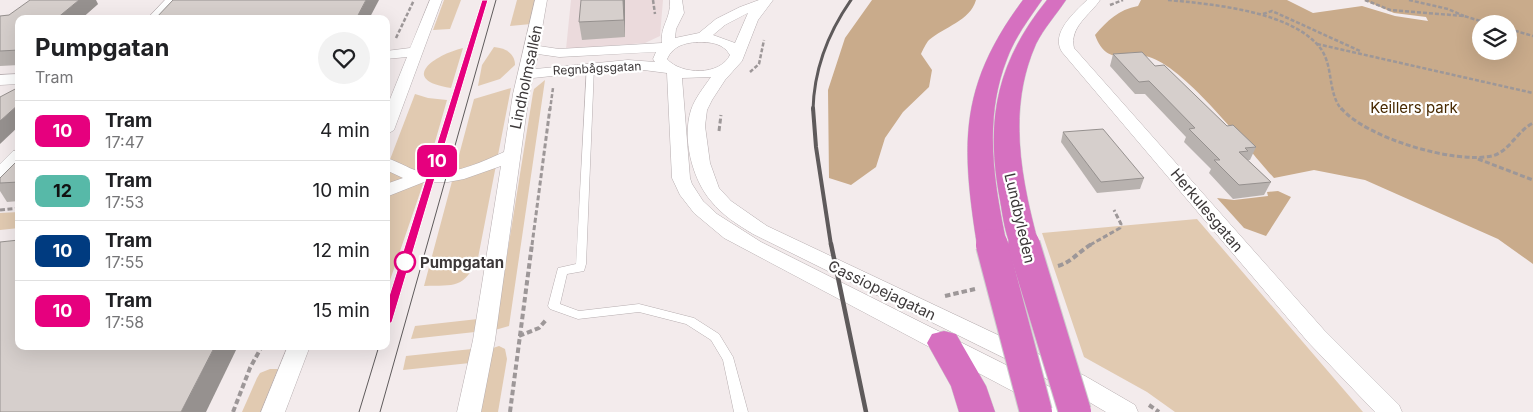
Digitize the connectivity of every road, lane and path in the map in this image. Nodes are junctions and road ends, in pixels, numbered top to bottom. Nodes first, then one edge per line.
1 (172, 0) edge
2 (414, 0) edge
3 (436, 0) edge
4 (541, 0) edge
5 (1033, 0) edge
6 (1057, 0) edge
7 (1094, 0) edge
8 (1168, 0) edge
9 (1225, 0) edge
10 (1365, 0) edge
11 (1409, 0) edge
12 (763, 3) edge
13 (1229, 5) junction
14 (676, 7) edge
15 (158, 15) edge
16 (1262, 15) junction
17 (1464, 16) junction
18 (1472, 18) edge
19 (747, 27) junction
20 (1517, 31) edge
21 (1322, 34) junction
22 (1331, 36) dead end
23 (1533, 36) edge
24 (700, 38) junction
25 (1316, 44) junction
26 (667, 46) junction
27 (532, 48) junction
28 (390, 51) edge
29 (1367, 54) junction
30 (390, 57) edge
31 (413, 58) junction
32 (733, 61) junction
33 (590, 67) junction
34 (556, 69) junction
35 (671, 70) junction
36 (527, 74) junction
37 (745, 75) dead end
38 (15, 79) edge
39 (0, 80) edge
40 (1533, 93) edge
41 (722, 108) dead end
42 (688, 114) junction
43 (390, 119) edge
44 (1533, 123) edge
45 (719, 136) dead end
46 (511, 155) junction
47 (1477, 158) junction
48 (15, 159) edge
49 (390, 166) edge
50 (0, 174) edge
51 (420, 178) junction
52 (1533, 180) edge
53 (390, 190) edge
54 (15, 208) edge
55 (0, 210) edge
56 (942, 297) dead end
57 (947, 300) dead end
58 (554, 306) junction
59 (519, 336) junction
60 (944, 343) junction
61 (260, 350) edge
62 (298, 350) edge
63 (233, 412) edge
64 (273, 412) edge
65 (469, 412) edge
66 (510, 412) edge
67 (741, 412) edge
68 (977, 412) edge
69 (1036, 412) edge
70 (1074, 412) edge
71 (1126, 412) edge
72 (1390, 412) edge

1 - 15 street
2 - 28 path
3 - 31 street
4 - 27 street, Lindholmsallén
5 - 69 highway, Lundbyleden, bridge
6 - 70 highway, Lundbyleden, bridge
7 - 72 street, Herkulesgatan
8 - 13 path
9 - 13 path
10 - 17 path
11 - 17 path
12 - 19 street
12 - 24 street
13 - 16 path
14 - 24 street, Cassiopejagatan
14 - 26 street, Cassiopejagatan
16 - 21 path
16 - 25 path
17 - 18 path
19 - 32 street
19 - 37 path
20 - 23 path
21 - 22 path
21 - 29 path
24 - 26 street
24 - 32 street
25 - 29 path
25 - 47 path
26 - 27 street, Regnbågsgatan
26 - 35 street, Cassiopejagatan
27 - 36 street, Lindholmsallén
29 - 40 path
30 - 31 street
31 - 43 street
32 - 35 street
32 - 42 street
33 - 34 street, Regnbågsgatan
33 - 35 street, Regnbågsgatan
33 - 58 lane
34 - 36 street, Regnbågsgatan
34 - 59 path
35 - 42 street, Cassiopejagatan
36 - 46 street, Lindholmsallén
38 - 39 street
41 - 45 path
42 - 60 street, Cassiopejagatan
42 - 71 street, Cassiopejagatan
44 - 47 path
46 - 51 street
46 - 65 street, Lindholmsallén
47 - 52 path
48 - 50 street
49 - 51 street
51 - 53 street
54 - 55 path
56 - 57 path
58 - 59 path
58 - 67 lane
59 - 66 path
60 - 68 highway
60 - 70 street, Cassiopejagatan
61 - 63 path
62 - 64 street

